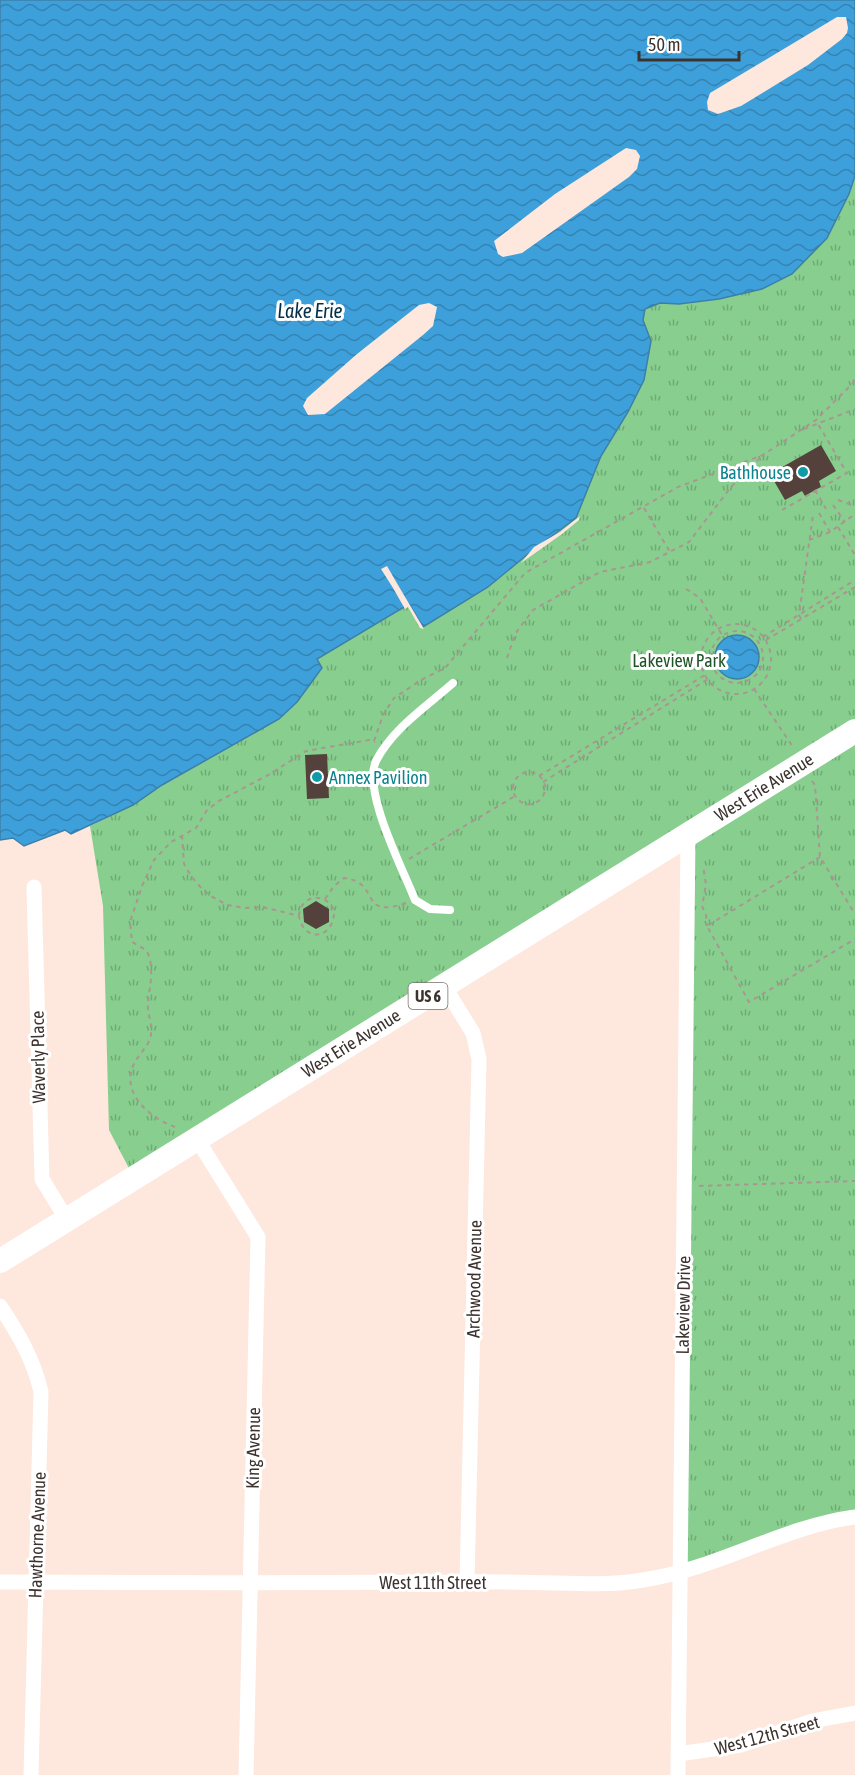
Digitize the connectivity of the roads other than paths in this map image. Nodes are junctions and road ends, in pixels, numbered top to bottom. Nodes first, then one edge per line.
1 (453, 684) dead end
2 (855, 731) edge
3 (687, 835) junction
4 (34, 887) dead end
5 (450, 910) dead end
6 (444, 986) junction
7 (197, 1139) junction
8 (67, 1220) junction
9 (0, 1261) edge
10 (0, 1306) edge
11 (855, 1517) edge
12 (680, 1573) junction
13 (467, 1581) junction
14 (0, 1582) edge
15 (35, 1582) junction
16 (250, 1583) junction
17 (855, 1713) edge
18 (678, 1754) junction
19 (31, 1775) edge
20 (246, 1775) edge
21 (678, 1775) edge

1 - 5 lane
2 - 3 main road, West Erie Avenue / US 6
3 - 6 main road, West Erie Avenue / US 6
3 - 12 street, Lakeview Drive
4 - 8 street, Waverly Place
6 - 7 main road, West Erie Avenue / US 6
6 - 13 street, Archwood Avenue
7 - 8 main road, West Erie Avenue / US 6
7 - 16 street, King Avenue
8 - 9 main road, West Erie Avenue / US 6
10 - 15 street, Hawthorne Avenue
11 - 12 street, West 11th Street
12 - 13 street, West 11th Street
12 - 18 street, Lakeview Drive
13 - 16 street, West 11th Street
14 - 15 street, West 11th Street
15 - 16 street, West 11th Street
15 - 19 street, Hawthorne Avenue
16 - 20 street, King Avenue
17 - 18 street, West 12th Street
18 - 21 street, Lakeview Drive

